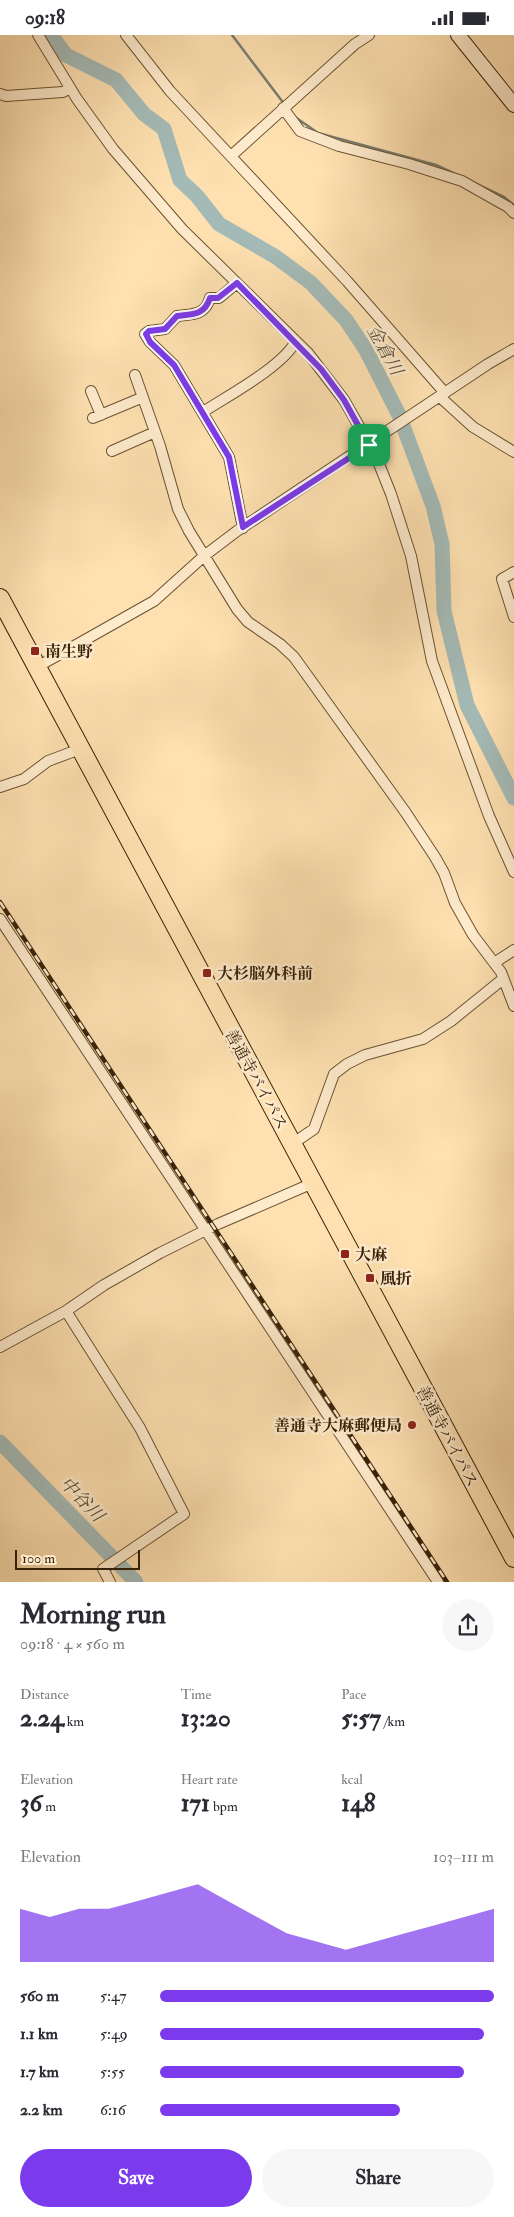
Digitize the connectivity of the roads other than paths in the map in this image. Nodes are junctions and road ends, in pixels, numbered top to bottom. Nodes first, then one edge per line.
1 (38, 35) edge
2 (126, 35) edge
3 (369, 35) edge
4 (458, 35) edge
5 (70, 88) junction
6 (0, 94) edge
7 (514, 105) edge
8 (285, 107) junction
9 (232, 156) junction
10 (514, 213) edge
11 (237, 283) junction
12 (296, 341) junction
13 (514, 349) edge
14 (134, 375) dead end
15 (91, 391) dead end
16 (442, 395) junction
17 (142, 398) junction
18 (203, 412) junction
19 (155, 432) junction
20 (369, 445) junction
21 (112, 451) dead end
22 (514, 452) edge
23 (243, 527) junction
24 (204, 556) junction
25 (514, 572) edge
26 (0, 599) edge
27 (514, 617) edge
28 (37, 667) junction
29 (80, 749) junction
30 (0, 787) edge
31 (514, 872) edge
32 (0, 919) edge
33 (514, 949) edge
34 (494, 963) junction
35 (503, 979) junction
36 (514, 1006) edge
37 (292, 1144) junction
38 (313, 1183) junction
39 (206, 1230) junction
40 (66, 1311) junction
41 (0, 1347) edge
42 (508, 1533) edge
43 (514, 1558) edge
44 (110, 1582) edge
45 (438, 1582) edge

1 - 5 street
2 - 9 street
3 - 8 street
4 - 7 main road
5 - 6 street
5 - 11 street
8 - 9 street
8 - 10 street
9 - 16 street
11 - 12 street
11 - 18 street
12 - 18 street
12 - 20 street
13 - 16 street
14 - 17 street
15 - 17 street
16 - 20 street
16 - 22 street
17 - 19 street
18 - 23 street
19 - 21 street
19 - 24 street
20 - 23 street
20 - 31 street
23 - 24 street
24 - 28 street
24 - 34 street
25 - 27 street
26 - 28 highway, 善通寺バイパス
28 - 29 highway, 善通寺バイパス
29 - 30 street
29 - 37 highway, 善通寺バイパス
32 - 39 street
33 - 34 street
34 - 35 street
35 - 36 street
35 - 37 street
37 - 38 highway, 善通寺バイパス
38 - 39 street
38 - 42 highway, 善通寺バイパス
39 - 40 street
39 - 45 street
40 - 41 street
40 - 44 street
42 - 43 highway, 善通寺バイパス

